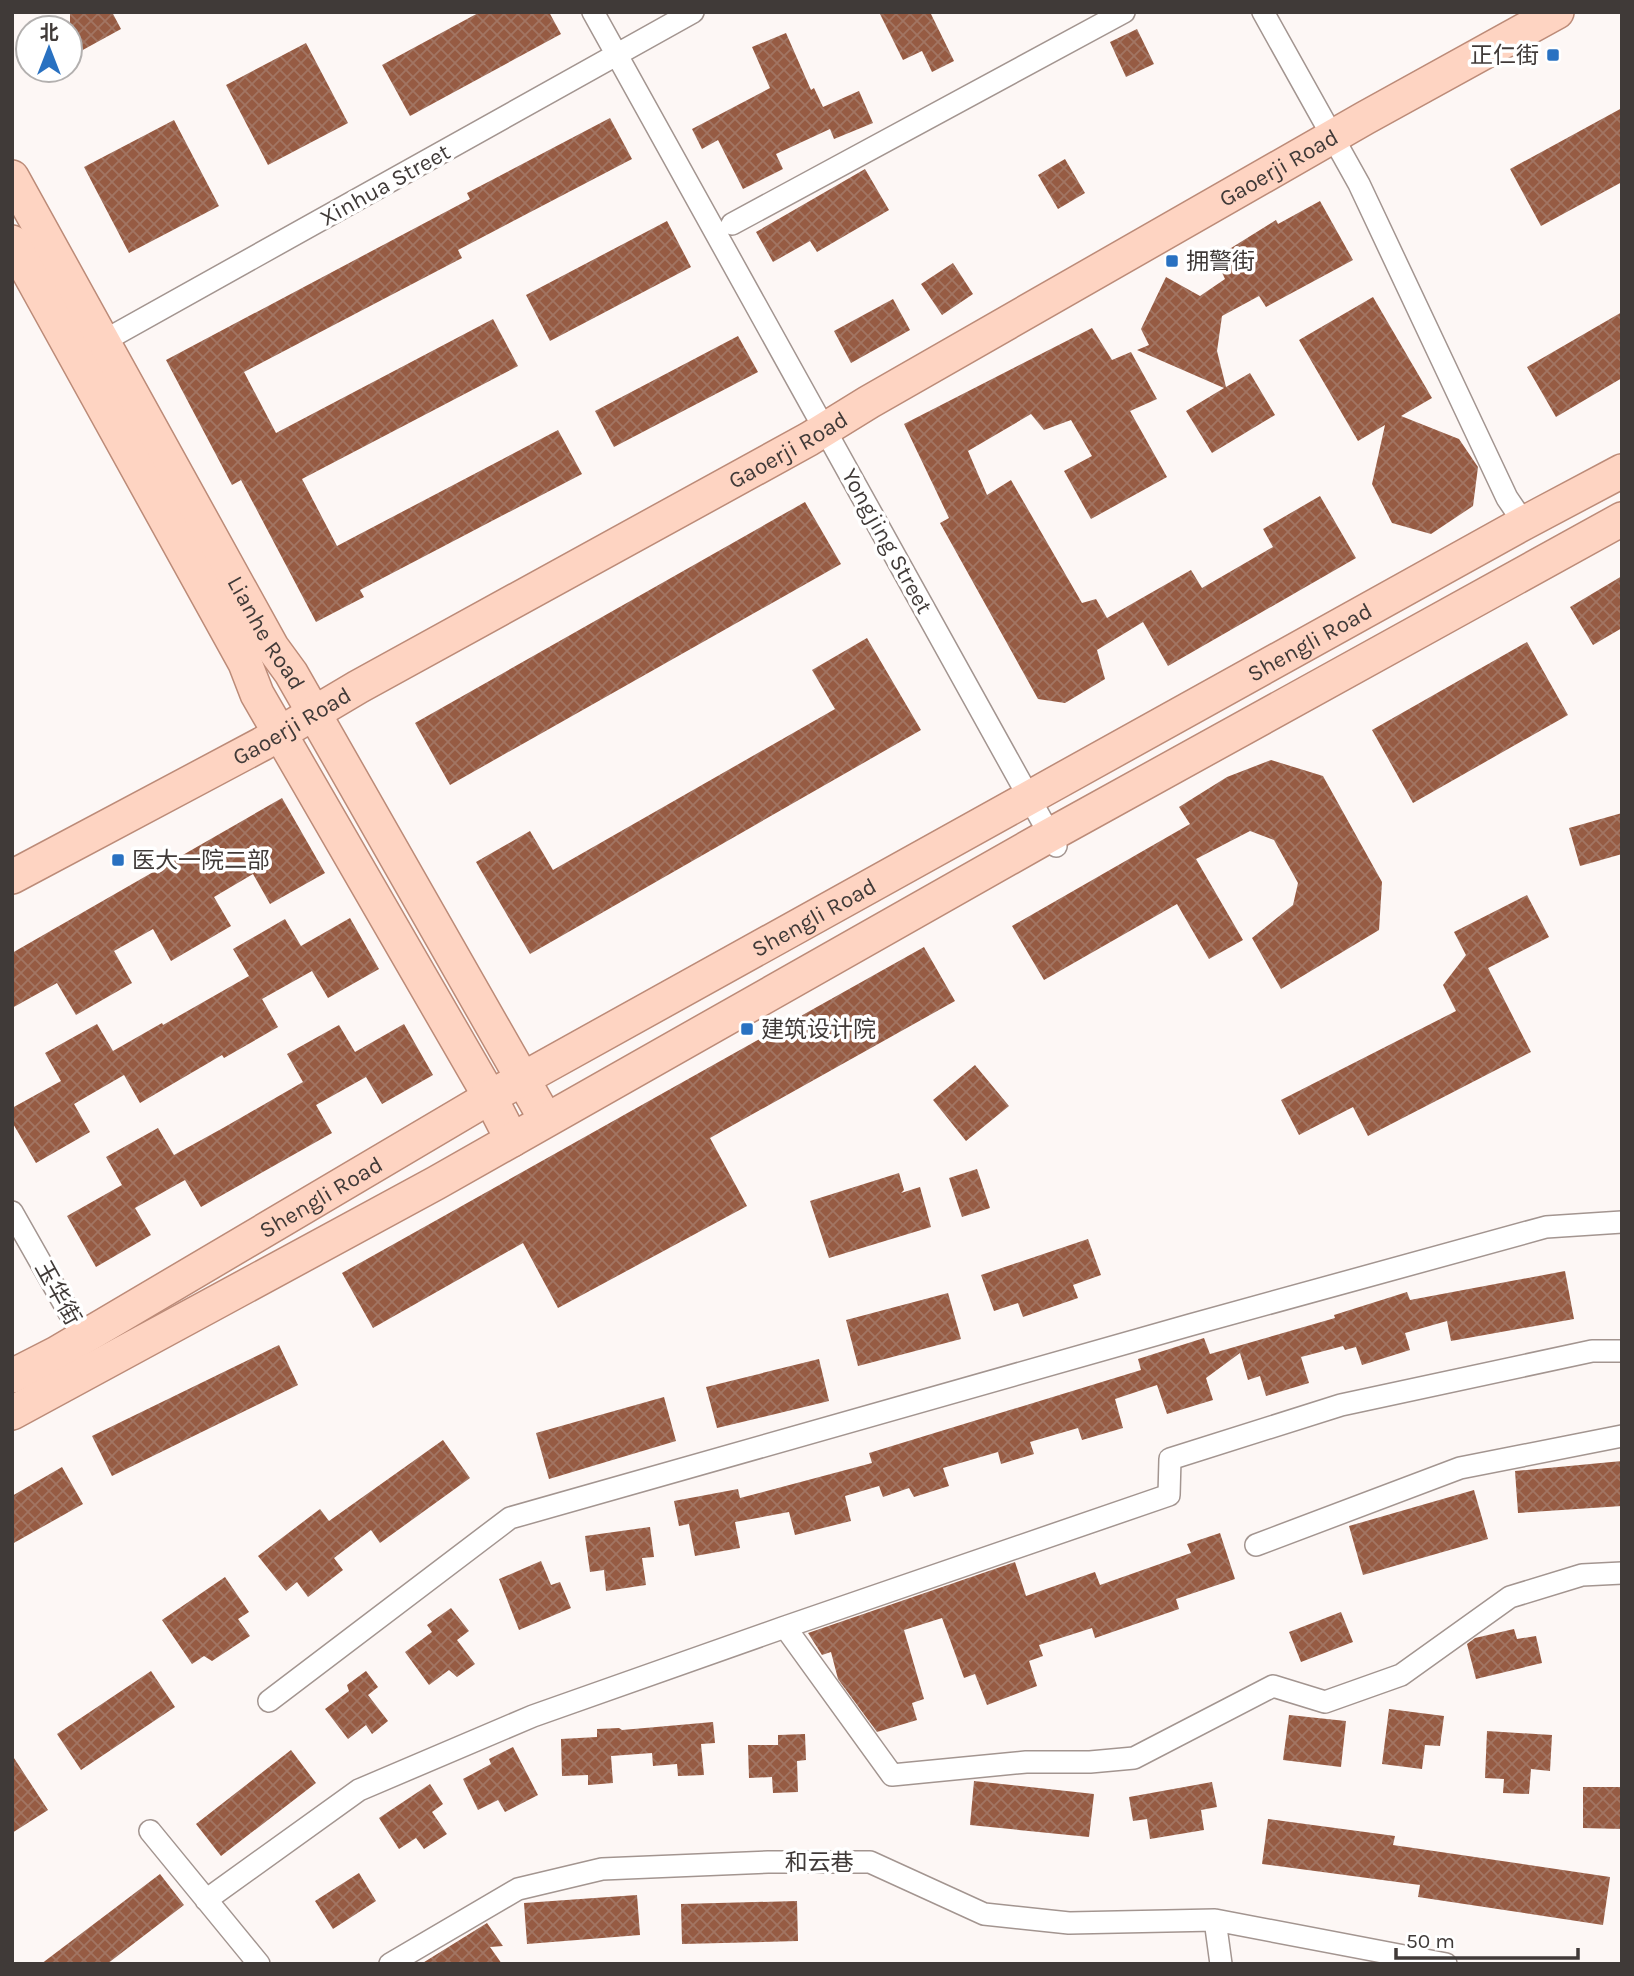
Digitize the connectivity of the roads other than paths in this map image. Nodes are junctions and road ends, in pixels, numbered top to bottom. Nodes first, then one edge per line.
1 (593, 12) edge
2 (693, 12) edge
3 (1124, 12) edge
4 (1263, 12) edge
5 (1557, 12) edge
6 (617, 55) junction
7 (1332, 137) junction
8 (12, 177) edge
9 (732, 224) dead end
10 (12, 242) edge
11 (90, 349) junction
12 (825, 429) junction
13 (1622, 471) edge
14 (1622, 519) edge
15 (1524, 523) junction
16 (314, 713) junction
17 (280, 734) junction
18 (1028, 797) junction
19 (1054, 842) junction
20 (12, 877) edge
21 (523, 1079) junction
22 (489, 1097) junction
23 (546, 1120) junction
24 (512, 1140) junction
25 (12, 1212) edge
26 (1622, 1222) edge
27 (83, 1337) junction
28 (1622, 1351) edge
29 (12, 1377) edge
30 (12, 1413) edge
31 (1622, 1436) edge
32 (1256, 1545) dead end
33 (1622, 1573) edge
34 (785, 1628) junction
35 (269, 1701) dead end
36 (150, 1831) dead end
37 (206, 1900) junction
38 (1216, 1920) junction
39 (259, 1964) edge
40 (390, 1964) edge
41 (1221, 1964) edge
42 (1446, 1964) edge

1 - 6 street, Yongjing Street
2 - 6 street, Xinhua Street
3 - 9 street
4 - 7 street
5 - 7 main road, Gaoerji Road
6 - 11 street, Xinhua Street
6 - 12 street, Yongjing Street
7 - 12 main road, Gaoerji Road
7 - 15 street
8 - 11 main road, Lianhe Road
10 - 11 main road, Lianhe Road
11 - 16 main road, Lianhe Road
11 - 17 main road, Lianhe Road
12 - 16 main road, Gaoerji Road
12 - 18 street, Yongjing Street
13 - 15 main road, Shengli Road
14 - 19 main road, Shengli Road
15 - 18 main road, Shengli Road
16 - 17 main road, Gaoerji Road
16 - 21 main road, Lianhe Road
17 - 20 main road, Gaoerji Road
17 - 22 main road, Lianhe Road
18 - 19 street, Yongjing Street
18 - 21 main road, Shengli Road
19 - 23 main road, Shengli Road
21 - 22 main road, Shengli Road
21 - 23 main road, Lianhe Road
22 - 24 main road, Lianhe Road
22 - 27 main road, Shengli Road
23 - 24 main road, Shengli Road
24 - 30 main road, Shengli Road
25 - 27 street, 玉华街
26 - 35 street
27 - 29 main road, Shengli Road
28 - 34 street
31 - 32 street
33 - 34 street
34 - 37 street
36 - 37 street
37 - 39 street
38 - 40 street, 和云巷
38 - 41 street
38 - 42 street, 和云巷

